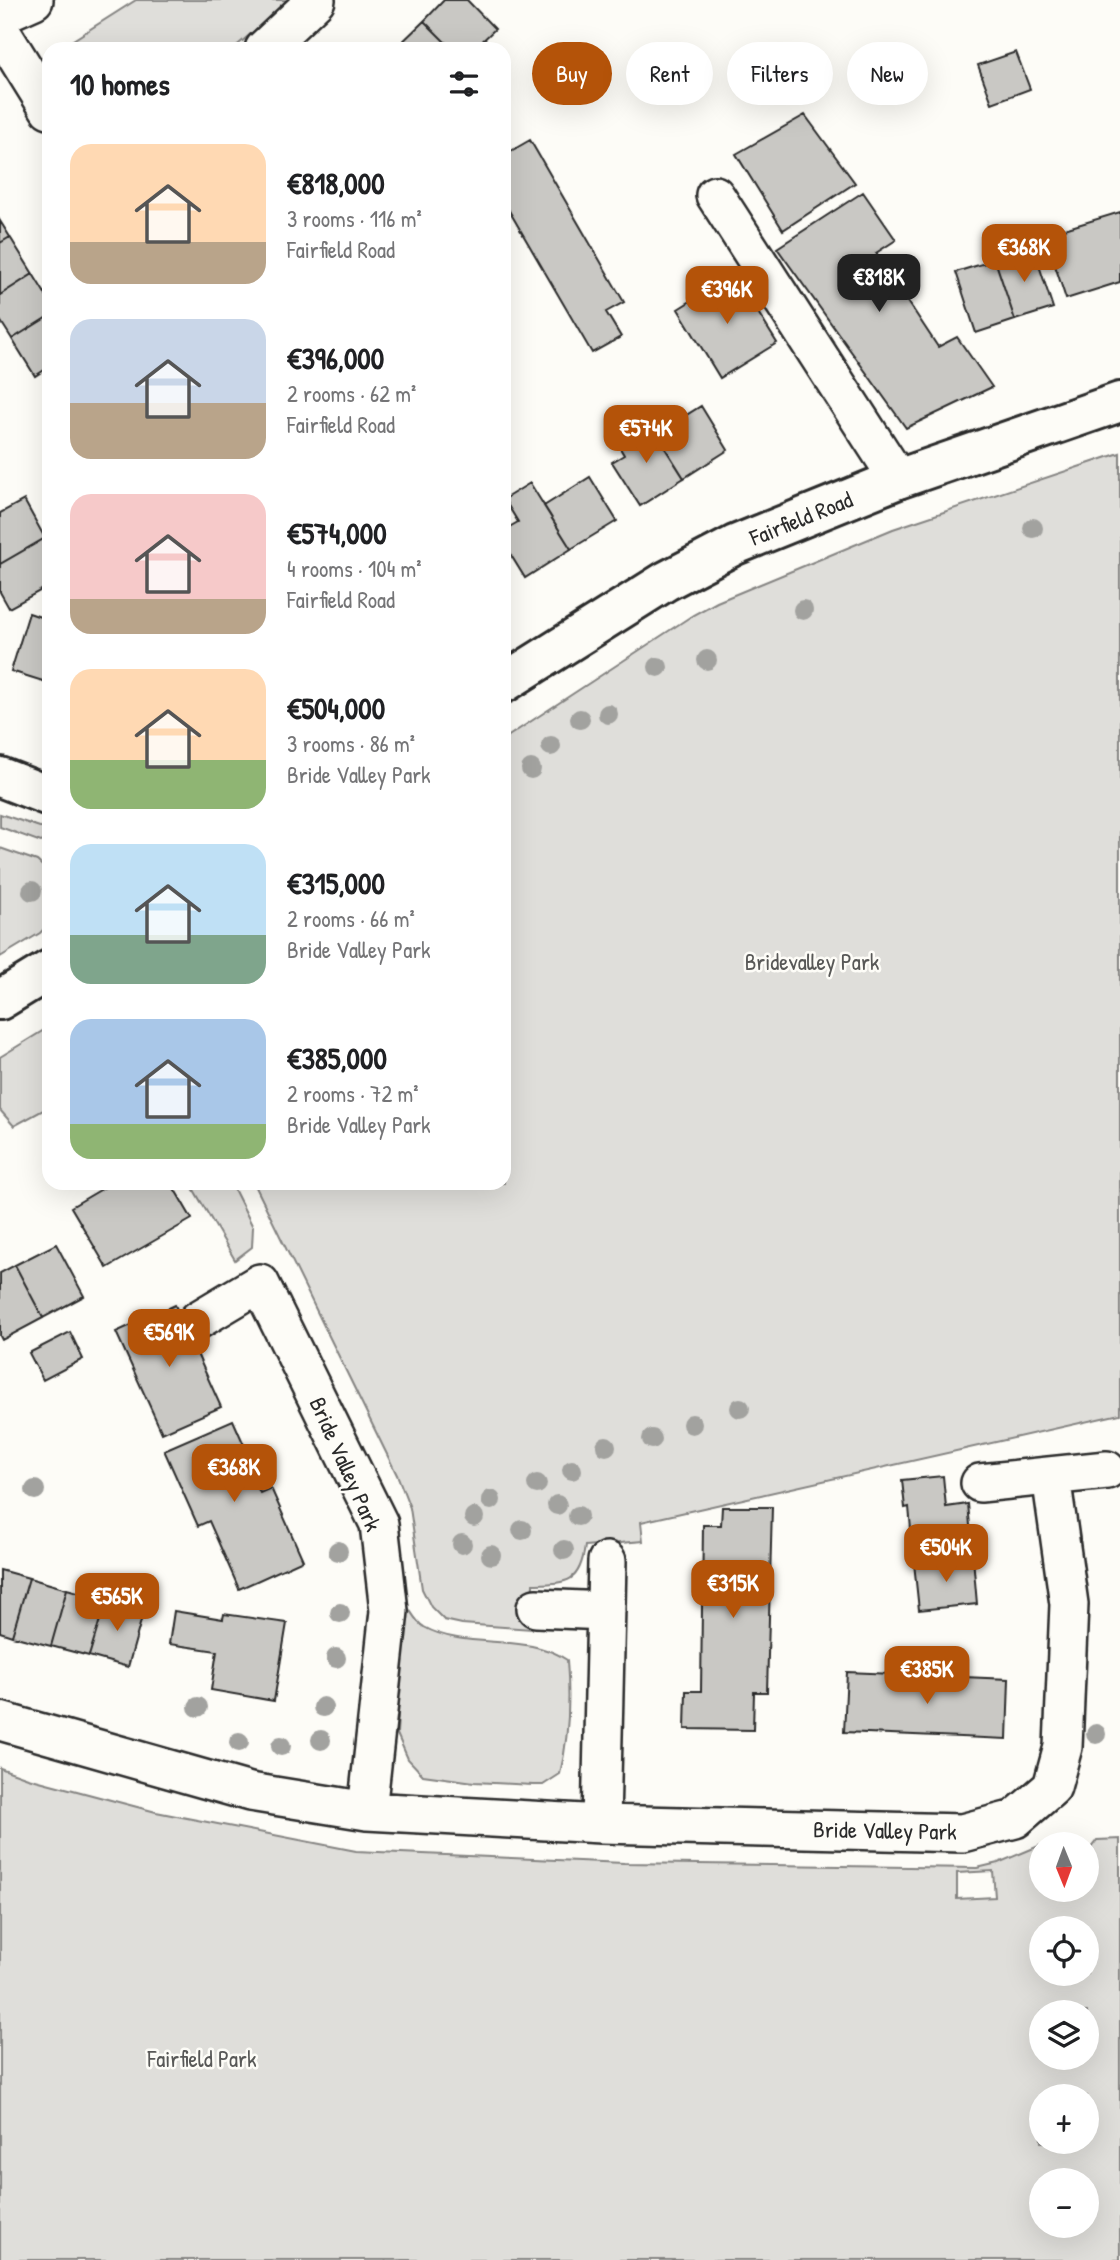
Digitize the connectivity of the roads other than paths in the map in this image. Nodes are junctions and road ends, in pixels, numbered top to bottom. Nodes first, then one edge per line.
1 (34, 0) edge
2 (316, 0) edge
3 (0, 15) edge
4 (0, 30) edge
5 (271, 42) edge
6 (42, 98) edge
7 (715, 195) dead end
8 (1120, 401) edge
9 (898, 479) junction
10 (511, 679) edge
11 (0, 777) edge
12 (42, 793) edge
13 (42, 974) edge
14 (0, 1000) edge
15 (198, 1320) dead end
16 (1107, 1470) dead end
17 (1051, 1476) junction
18 (979, 1483) dead end
19 (607, 1561) dead end
20 (536, 1608) dead end
21 (606, 1612) junction
22 (0, 1721) edge
23 (366, 1811) junction
24 (601, 1824) junction

1 - 3 street
2 - 5 street
4 - 6 street
7 - 9 street
8 - 9 street, Fairfield Road
9 - 10 street, Fairfield Road
11 - 12 street
13 - 14 street
15 - 23 street, Bride Valley Park
16 - 17 street
17 - 18 street
17 - 24 street, Bride Valley Park
19 - 21 street
20 - 21 street
21 - 24 street
22 - 23 street, Bride Valley Park
23 - 24 street, Bride Valley Park

